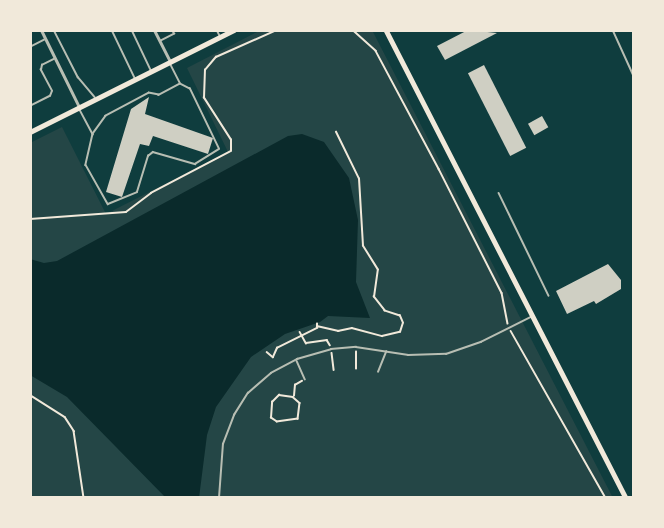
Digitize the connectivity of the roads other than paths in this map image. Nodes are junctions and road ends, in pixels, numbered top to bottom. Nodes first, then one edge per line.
1 (40, 30) edge
2 (54, 30) edge
3 (112, 30) edge
4 (132, 30) edge
5 (154, 30) edge
6 (172, 30) edge
7 (217, 30) edge
8 (234, 30) edge
9 (386, 30) edge
10 (613, 30) edge
11 (220, 37) junction
12 (45, 39) junction
13 (159, 42) junction
14 (30, 47) edge
15 (55, 59) junction
16 (170, 62) junction
17 (152, 72) junction
18 (634, 76) edge
19 (136, 79) junction
20 (180, 84) junction
21 (96, 99) junction
22 (30, 106) edge
23 (79, 107) junction
24 (30, 132) edge
25 (93, 134) junction
26 (499, 193) dead end
27 (549, 296) dead end
28 (533, 316) junction
29 (386, 351) junction
30 (297, 359) junction
31 (378, 372) dead end
32 (305, 379) road end
33 (219, 498) edge
34 (626, 498) edge

1 - 12 street
2 - 21 lane
3 - 19 lane
4 - 17 lane
5 - 13 street
6 - 13 lane
7 - 11 lane
8 - 11 main road
9 - 28 main road
10 - 18 lane
11 - 16 main road
12 - 14 lane
12 - 15 street
13 - 16 street
15 - 22 lane
15 - 23 street
16 - 17 main road
16 - 20 lane
17 - 19 main road
19 - 21 main road
20 - 25 lane
20 - 25 lane
21 - 23 main road
23 - 24 main road
23 - 25 lane
26 - 27 lane
28 - 29 lane
28 - 34 main road
29 - 30 lane
29 - 31 lane
30 - 32 lane
30 - 33 lane

